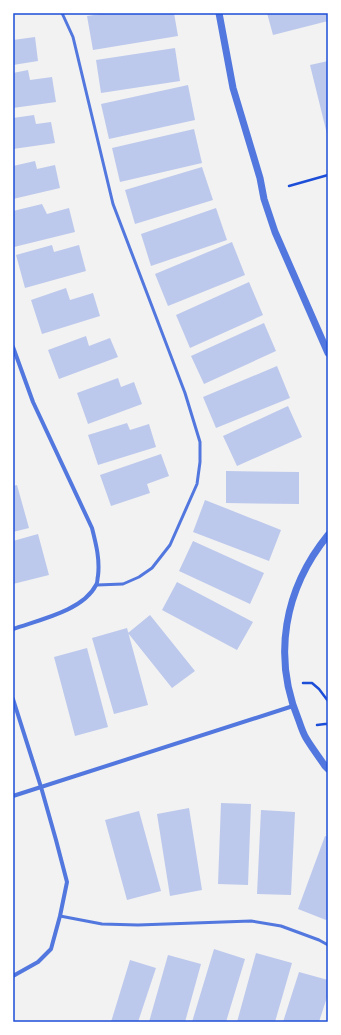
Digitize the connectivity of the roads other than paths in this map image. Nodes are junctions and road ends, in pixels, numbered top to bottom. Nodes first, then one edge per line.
1 (62, 13) edge
2 (219, 13) edge
3 (13, 347) edge
4 (328, 353) edge
5 (328, 535) edge
6 (97, 585) junction
7 (13, 629) edge
8 (13, 699) edge
9 (293, 706) junction
10 (328, 769) edge
11 (41, 787) junction
12 (13, 796) edge
13 (60, 916) junction
14 (328, 945) edge
15 (13, 976) edge

1 - 6 lane
2 - 4 street
3 - 6 street
5 - 9 street
6 - 7 street
8 - 11 street
9 - 10 street
9 - 11 street
11 - 12 street
11 - 13 street
13 - 14 lane
13 - 15 street

